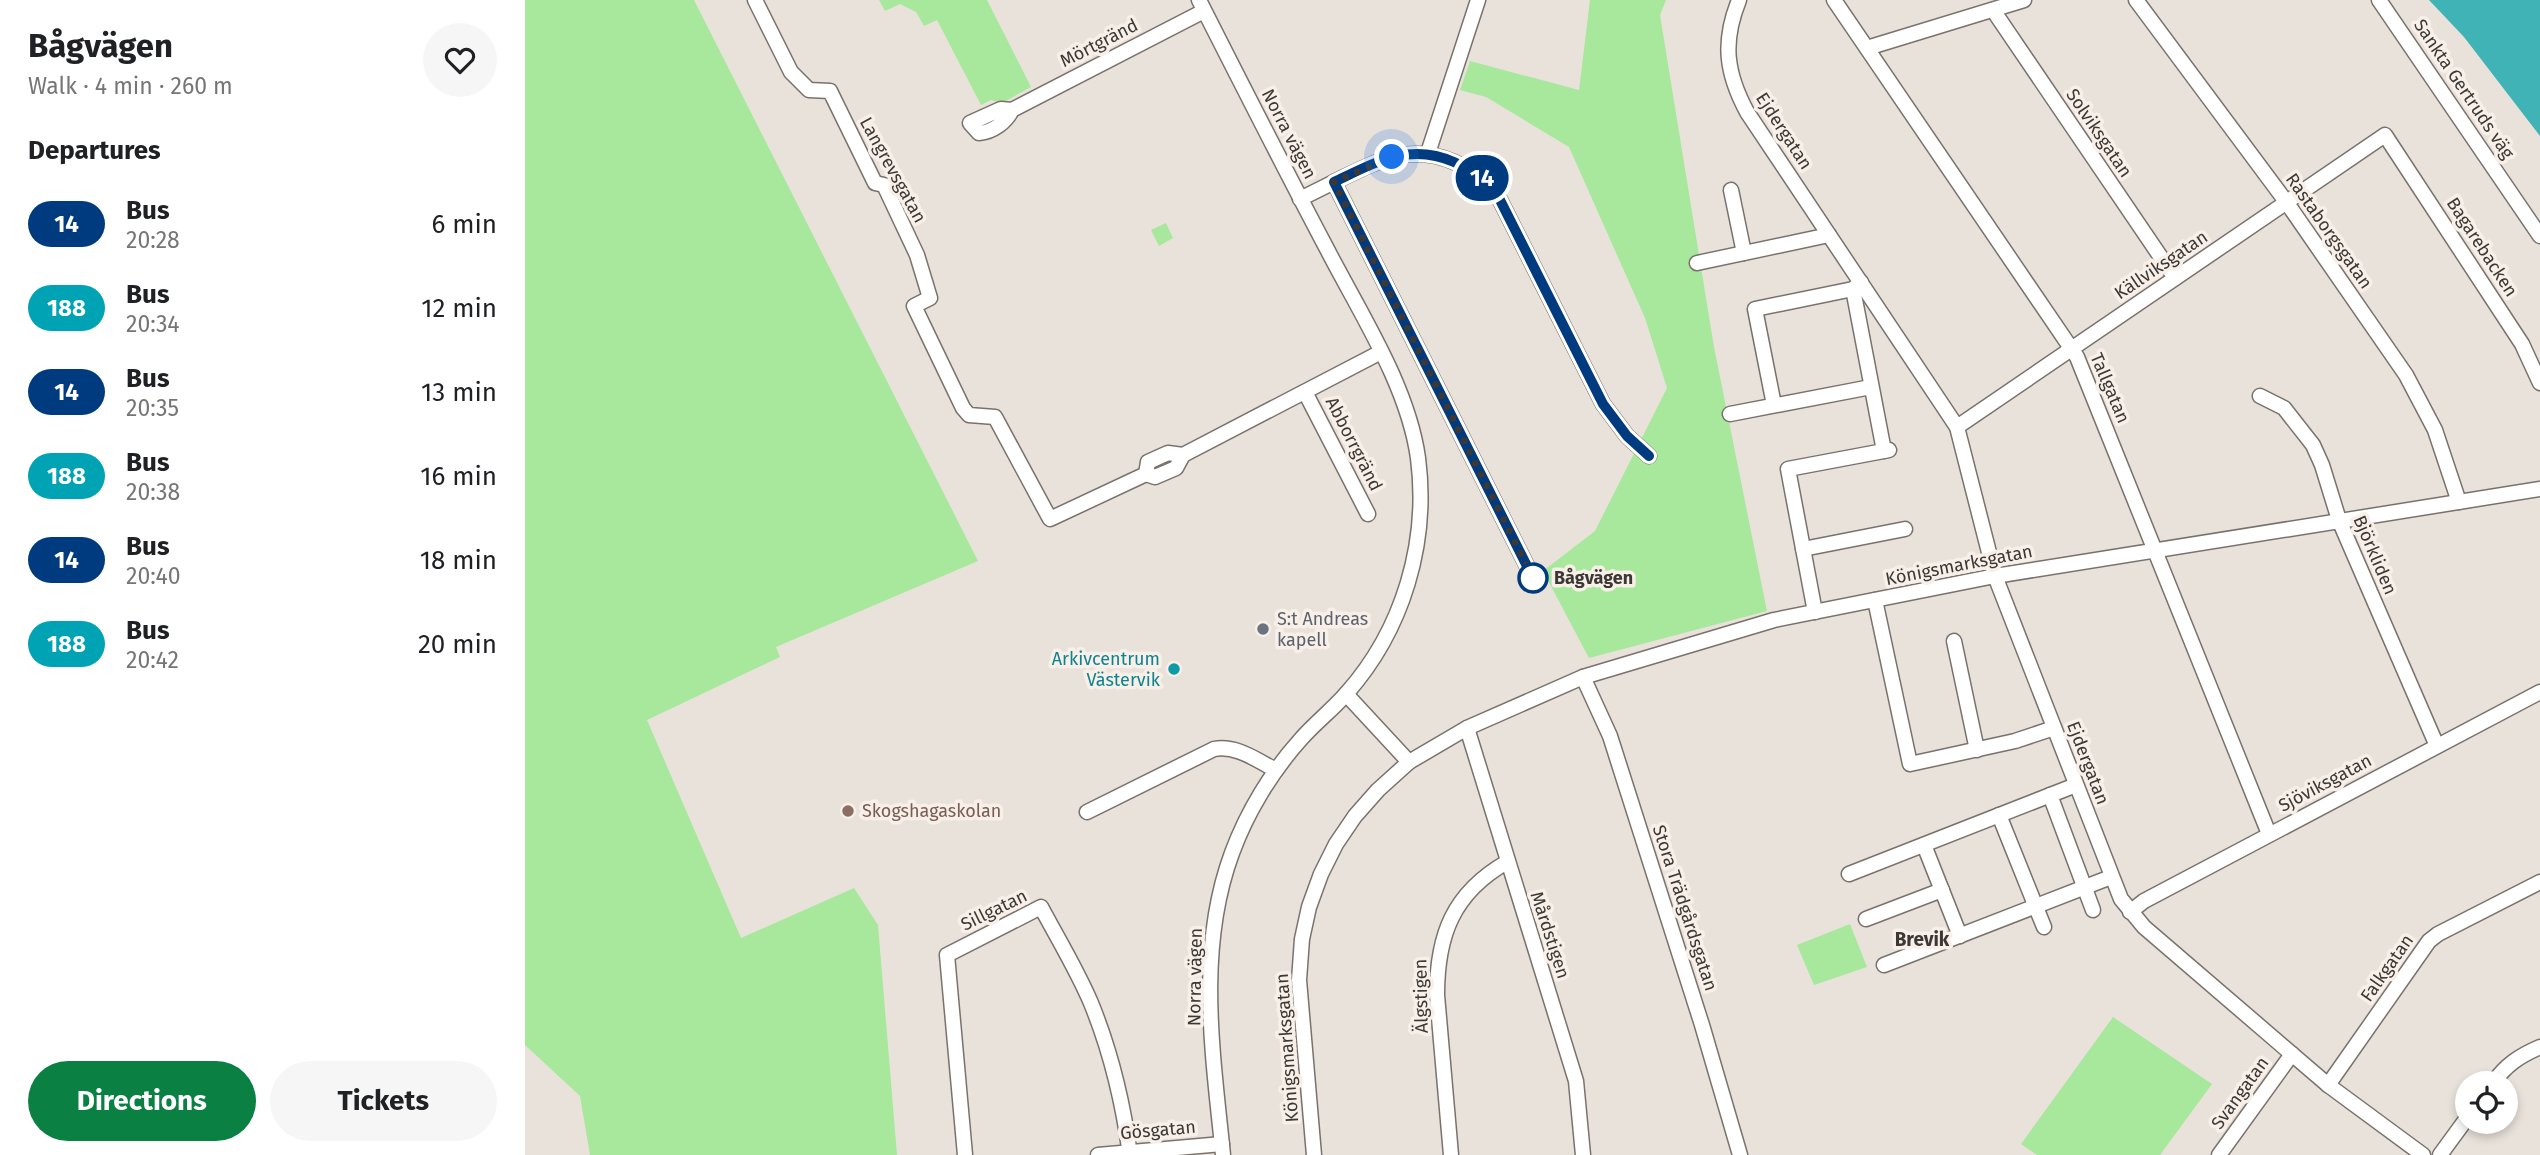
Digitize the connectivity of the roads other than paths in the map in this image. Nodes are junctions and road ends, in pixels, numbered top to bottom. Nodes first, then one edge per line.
1 (755, 0) edge
2 (1478, 0) edge
3 (1739, 0) edge
4 (1834, 0) edge
5 (2024, 0) edge
6 (2136, 0) edge
7 (2379, 0) edge
8 (1201, 6) edge
9 (1993, 10) junction
10 (1867, 48) junction
11 (1012, 110) dead end
12 (2385, 135) joint
13 (1428, 153) junction
14 (1334, 182) junction
15 (1731, 190) dead end
16 (1300, 199) junction
17 (2287, 203) junction
18 (1829, 235) junction
19 (2540, 236) edge
20 (1744, 253) junction
21 (1697, 263) dead end
22 (2175, 278) junction
23 (1857, 286) junction
24 (2072, 349) junction
25 (1381, 352) junction
26 (2540, 383) edge
27 (1871, 387) junction
28 (1305, 391) junction
29 (2260, 396) dead end
30 (1774, 405) junction
31 (1730, 414) dead end
32 (1957, 427) junction
33 (1649, 456) dead end
34 (1146, 474) joint
35 (2540, 489) edge
36 (2459, 502) junction
37 (1368, 514) dead end
38 (2339, 520) junction
39 (1905, 529) dead end
40 (1803, 549) junction
41 (2156, 549) junction
42 (1994, 576) junction
43 (1535, 582) dead end
44 (1875, 600) junction
45 (1815, 612) junction
46 (1954, 641) dead end
47 (1583, 677) junction
48 (2540, 692) edge
49 (1346, 694) junction
50 (1467, 728) junction
51 (2053, 729) junction
52 (2437, 746) junction
53 (1977, 750) junction
54 (1409, 762) junction
55 (1276, 770) junction
56 (2075, 785) junction
57 (2050, 795) junction
58 (1087, 812) dead end
59 (1999, 815) junction
60 (2269, 834) junction
61 (1924, 845) junction
62 (1507, 862) junction
63 (1849, 874) dead end
64 (2111, 877) junction
65 (2540, 882) edge
66 (2085, 888) junction
67 (1942, 890) junction
68 (2036, 906) junction
69 (2093, 909) dead end
70 (2130, 912) junction
71 (1866, 919) dead end
72 (2044, 927) dead end
73 (1959, 936) junction
74 (1884, 965) dead end
75 (2540, 1047) edge
76 (2292, 1054) junction
77 (2502, 1071) edge
78 (2328, 1085) junction
79 (2455, 1134) edge
80 (1222, 1149) edge
81 (1130, 1154) edge
82 (965, 1155) edge
83 (1098, 1155) edge
84 (1314, 1155) edge
85 (1451, 1155) edge
86 (1583, 1155) edge
87 (1740, 1155) edge
88 (2219, 1155) edge
89 (2423, 1155) edge
90 (2439, 1155) edge

1 - 34 street, Langrevsgatan
2 - 13 street
3 - 18 street, Ejdergatan
4 - 10 street, Tallgatan
5 - 9 street
6 - 17 street, Rastaborgsgatan
7 - 19 street, Sankta Gertruds väg
8 - 11 street, Mörtgränd
8 - 16 street, Norra vägen
9 - 10 street
9 - 22 street, Solviksgatan
10 - 24 street, Tallgatan
12 - 17 street, Källviksgatan
12 - 26 street, Bagarebacken
13 - 14 street
13 - 33 street
14 - 16 street
14 - 43 street
15 - 20 street
16 - 25 street, Norra vägen
17 - 22 street, Källviksgatan
17 - 36 street, Rastaborgsgatan
18 - 20 street
18 - 23 street, Ejdergatan
20 - 21 street
22 - 24 street, Källviksgatan
23 - 27 street, Ejdergatan
23 - 30 street
23 - 32 street, Ejdergatan
24 - 32 street, Källviksgatan
24 - 41 street, Tallgatan
25 - 28 street, Abborrgränd
25 - 49 street, Norra vägen
27 - 30 street
27 - 40 street, Ejdergatan
28 - 34 street, Abborrgränd
28 - 37 street, Abborrgränd
29 - 38 street, Björkliden
30 - 31 street
32 - 42 street, Ejdergatan
35 - 36 street, Königsmarksgatan
36 - 38 street, Königsmarksgatan
38 - 41 street, Königsmarksgatan
38 - 52 street, Björkliden
39 - 40 street
40 - 45 street, Ejdergatan
41 - 42 street, Königsmarksgatan
41 - 60 street, Tallgatan
42 - 44 street, Königsmarksgatan
42 - 51 street, Ejdergatan
44 - 45 street, Königsmarksgatan
44 - 53 street
45 - 47 street, Königsmarksgatan
46 - 53 street
47 - 50 street, Königsmarksgatan
47 - 87 street, Stora Trädgårdsgatan
48 - 52 street, Sjöviksgatan
49 - 54 street
49 - 55 street, Norra vägen
50 - 54 street, Königsmarksgatan
50 - 62 street, Mårdstigen
51 - 53 street
51 - 56 street, Ejdergatan
52 - 60 street, Sjöviksgatan
54 - 84 street, Königsmarksgatan
55 - 58 street
55 - 80 street, Norra vägen
56 - 57 street
56 - 64 street, Ejdergatan
57 - 59 street
57 - 66 street
59 - 61 street
59 - 68 street
60 - 70 street, Sjöviksgatan
61 - 63 street
61 - 67 street
62 - 85 street, Älgstigen
62 - 86 street, Mårdstigen
64 - 66 street
64 - 70 street, Ejdergatan
65 - 78 street, Falkgatan
66 - 68 street
66 - 69 street
67 - 71 street
67 - 73 street
68 - 72 street
68 - 73 street
70 - 76 street, Ejdergatan
73 - 74 street
75 - 77 street
76 - 78 street, Ejdergatan
76 - 88 street, Svangatan
78 - 89 street, Ejdergatan
79 - 90 street
80 - 81 street, Gösgatan
81 - 82 street, Sillgatan
81 - 83 street, Gösgatan

